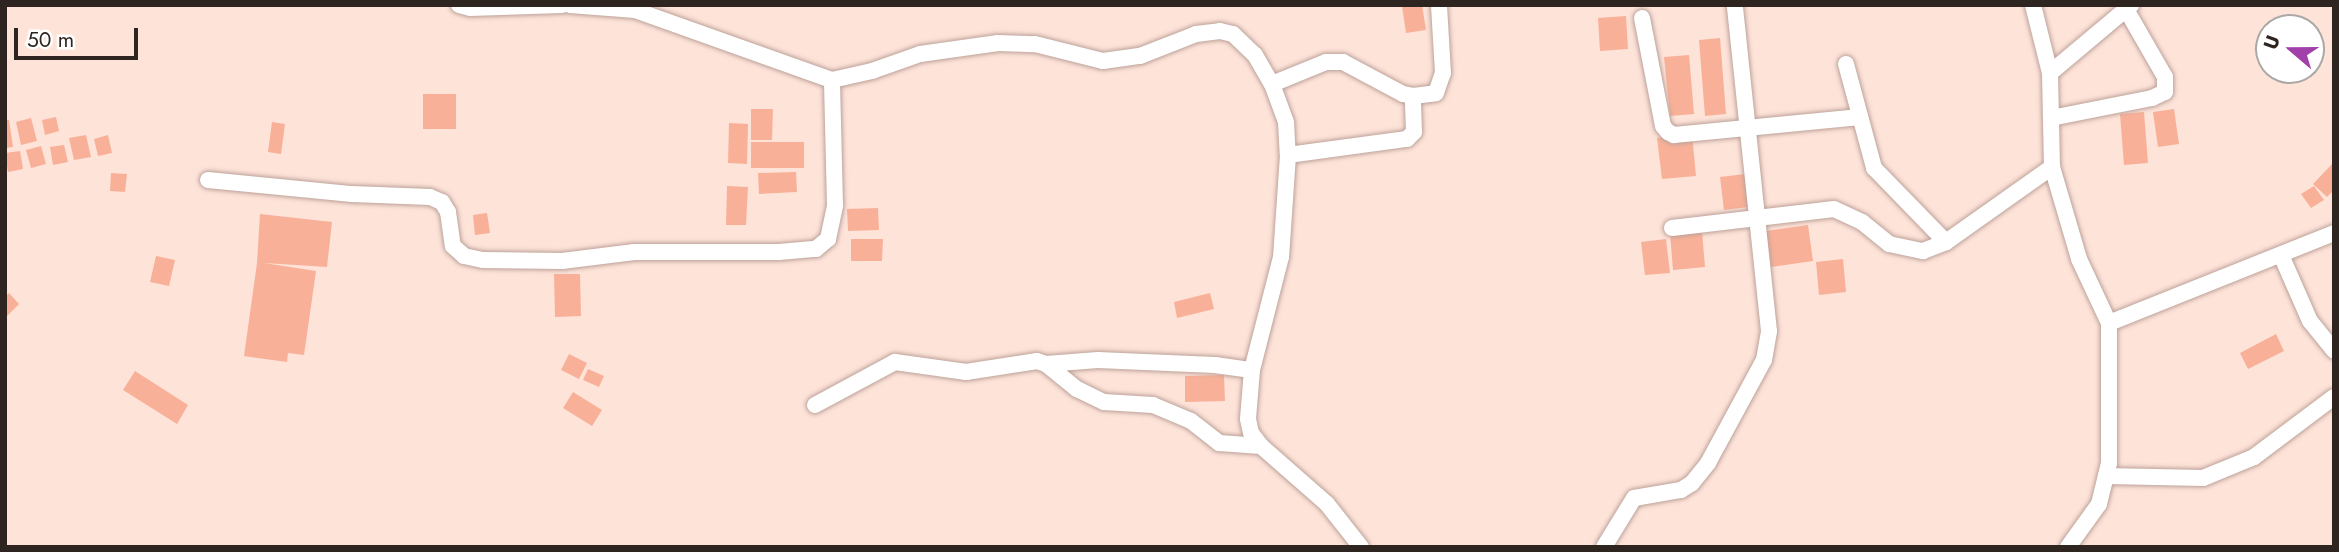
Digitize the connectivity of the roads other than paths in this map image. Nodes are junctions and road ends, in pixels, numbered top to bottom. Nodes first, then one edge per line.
1 (459, 5) edge
2 (562, 5) edge
3 (570, 5) edge
4 (1439, 5) edge
5 (1735, 5) edge
6 (2033, 5) edge
7 (2129, 8) edge
8 (1642, 18) dead end
9 (1846, 64) dead end
10 (2050, 73) junction
11 (832, 80) junction
12 (1272, 85) junction
13 (1413, 96) junction
14 (1860, 117) junction
15 (2051, 118) junction
16 (1748, 127) junction
17 (1288, 155) junction
18 (2053, 167) junction
19 (208, 180) dead end
20 (1757, 218) junction
21 (1672, 228) dead end
22 (2334, 233) edge
23 (1946, 242) junction
24 (2281, 255) junction
25 (2109, 323) junction
26 (2334, 351) edge
27 (1046, 365) junction
28 (1252, 370) junction
29 (2334, 397) edge
30 (815, 405) dead end
31 (1261, 446) junction
32 (2106, 475) junction
33 (1361, 547) edge
34 (1604, 547) edge
35 (2068, 547) edge

1 - 2 street
3 - 11 street
4 - 13 street
5 - 16 street
6 - 10 street
7 - 10 street
7 - 15 street
8 - 16 street
9 - 14 street
10 - 15 street
11 - 12 street
11 - 19 street
12 - 13 street
12 - 17 street
13 - 17 street
14 - 16 street
14 - 23 street
15 - 18 street
16 - 20 street
17 - 28 street
18 - 23 street
18 - 25 street
20 - 21 street
20 - 23 street
20 - 34 street
22 - 24 street
24 - 25 street
24 - 26 street
25 - 32 street
27 - 28 street
27 - 30 street
27 - 31 street
28 - 31 street
29 - 32 street
31 - 33 street
32 - 35 street

